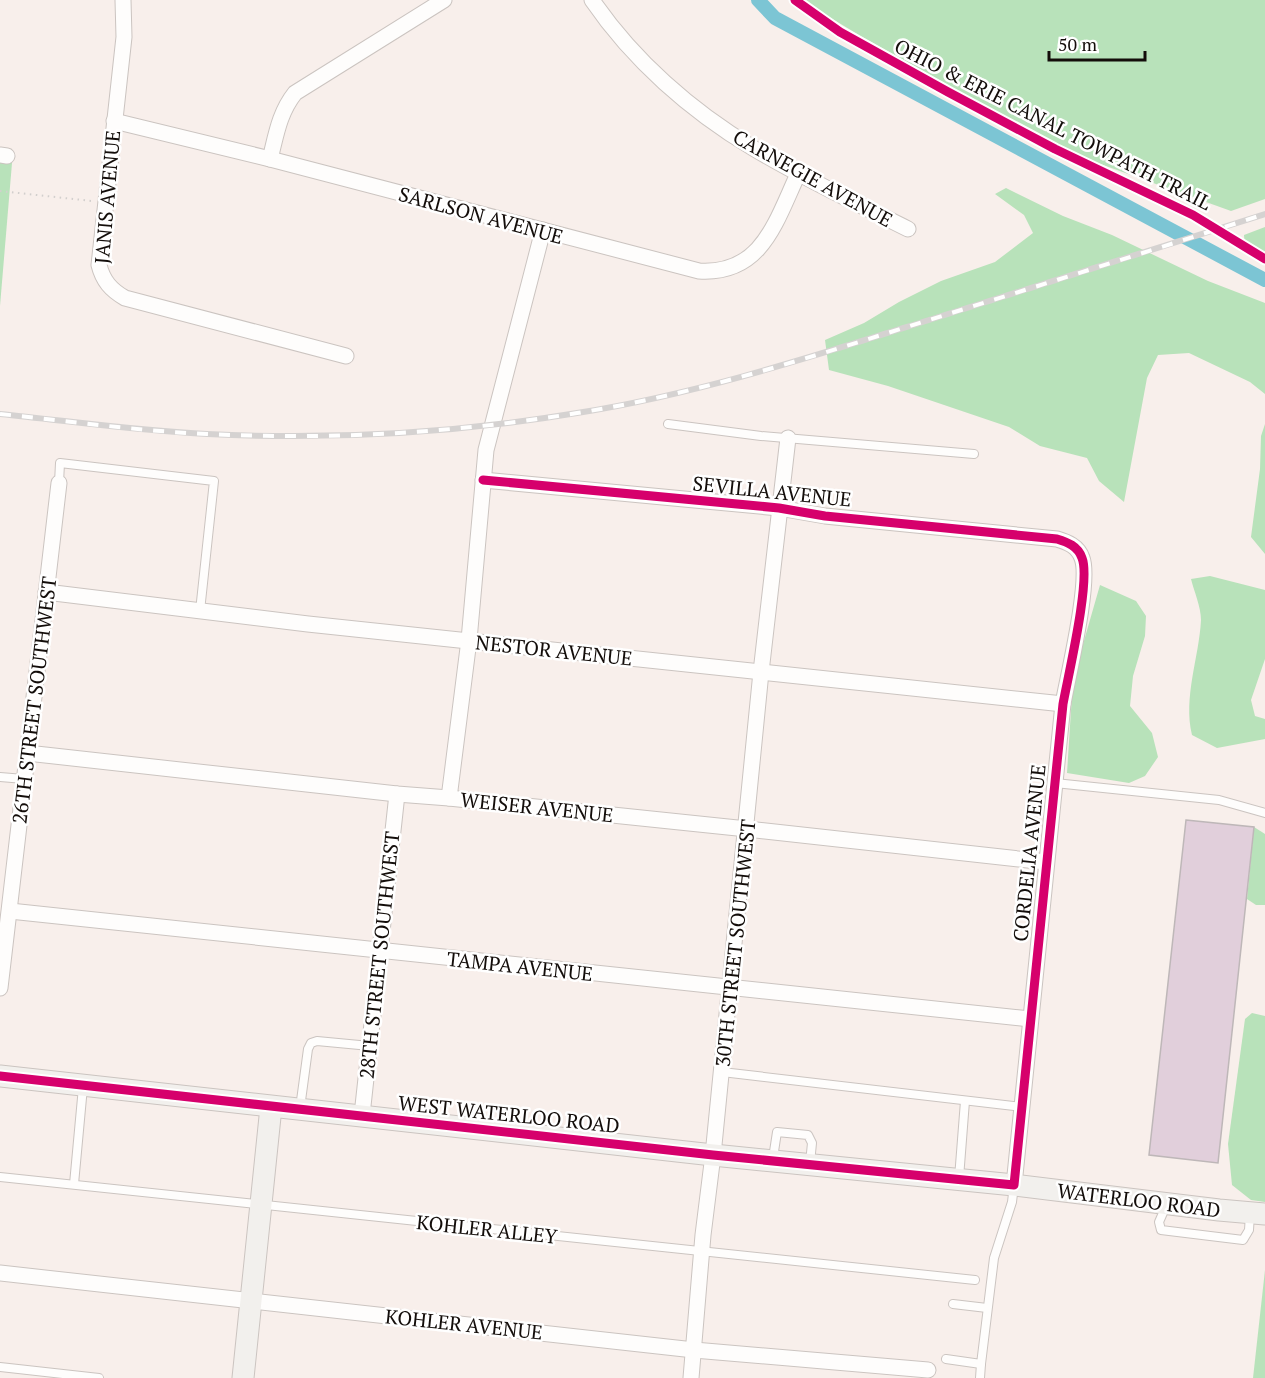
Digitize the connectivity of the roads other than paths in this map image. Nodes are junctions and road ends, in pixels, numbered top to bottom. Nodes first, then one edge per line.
1 (123, 0) edge
2 (444, 0) edge
3 (592, 0) edge
4 (114, 121) junction
5 (270, 159) junction
6 (799, 172) junction
7 (543, 230) junction
8 (908, 230) dead end
9 (346, 356) dead end
10 (668, 424) dead end
11 (788, 438) junction
12 (974, 454) dead end
13 (483, 480) junction
14 (59, 483) joint
15 (779, 508) junction
16 (1057, 540) joint
17 (46, 592) junction
18 (200, 611) junction
19 (469, 640) junction
20 (761, 672) junction
21 (1063, 704) junction
22 (27, 753) junction
23 (0, 777) edge
24 (24, 779) junction
25 (1054, 783) junction
26 (397, 794) junction
27 (449, 798) junction
28 (1265, 813) edge
29 (747, 829) junction
30 (1046, 862) junction
31 (10, 911) junction
32 (3, 944) edge
33 (380, 951) junction
34 (0, 987) edge
35 (730, 987) junction
36 (1030, 1019) junction
37 (370, 1046) junction
38 (722, 1072) junction
39 (0, 1076) edge
40 (83, 1085) junction
41 (965, 1101) junction
42 (272, 1107) junction
43 (1022, 1107) junction
44 (300, 1110) junction
45 (362, 1115) junction
46 (713, 1155) junction
47 (772, 1161) junction
48 (810, 1165) junction
49 (0, 1177) edge
50 (959, 1179) junction
51 (74, 1184) junction
52 (1014, 1185) junction
53 (261, 1204) junction
54 (1257, 1214) edge
55 (702, 1251) junction
56 (0, 1273) edge
57 (975, 1280) dead end
58 (250, 1299) junction
59 (953, 1304) dead end
60 (987, 1308) junction
61 (694, 1350) junction
62 (946, 1359) dead end
63 (981, 1364) junction
64 (0, 1367) edge
65 (928, 1370) dead end
66 (99, 1378) edge
67 (243, 1378) edge
68 (691, 1378) edge
69 (980, 1378) edge

1 - 4 street, JANIS AVENUE
2 - 5 street
3 - 6 street, CARNEGIE AVENUE
4 - 5 street, SARLSON AVENUE
4 - 9 street, JANIS AVENUE
5 - 7 street, SARLSON AVENUE
6 - 7 street, SARLSON AVENUE
6 - 8 street, CARNEGIE AVENUE
7 - 13 street
10 - 11 lane
11 - 12 lane
11 - 15 street, 30TH STREET SOUTHWEST
13 - 15 street, SEVILLA AVENUE
13 - 19 street
14 - 17 street, 26TH STREET SOUTHWEST
14 - 18 lane
15 - 16 street, SEVILLA AVENUE
15 - 20 street, 30TH STREET SOUTHWEST
16 - 21 street, CORDELIA AVENUE
17 - 18 street, NESTOR AVENUE
17 - 22 street, 26TH STREET SOUTHWEST
18 - 19 street, NESTOR AVENUE
19 - 20 street, NESTOR AVENUE
19 - 27 street
20 - 21 street, NESTOR AVENUE
20 - 29 street, 30TH STREET SOUTHWEST
21 - 25 street, CORDELIA AVENUE
22 - 24 street, 26TH STREET SOUTHWEST
22 - 26 street, WEISER AVENUE
23 - 24 lane
24 - 31 street, 26TH STREET SOUTHWEST
25 - 28 lane
25 - 30 street, CORDELIA AVENUE
26 - 27 street, WEISER AVENUE
26 - 33 street, 28TH STREET SOUTHWEST
27 - 29 street, WEISER AVENUE
29 - 30 street, WEISER AVENUE
29 - 35 street, 30TH STREET SOUTHWEST
30 - 36 street, CORDELIA AVENUE
31 - 32 street, 26TH STREET SOUTHWEST
31 - 33 street, TAMPA AVENUE
32 - 34 street, 26TH STREET SOUTHWEST
33 - 35 street, TAMPA AVENUE
33 - 37 street, 28TH STREET SOUTHWEST
35 - 36 street, TAMPA AVENUE
35 - 38 street, 30TH STREET SOUTHWEST
36 - 43 street, CORDELIA AVENUE
37 - 44 lane
37 - 45 street, 28TH STREET SOUTHWEST
38 - 41 lane
38 - 46 street, 30TH STREET SOUTHWEST
39 - 40 main road, WEST WATERLOO ROAD
40 - 42 main road, WEST WATERLOO ROAD
40 - 51 lane
41 - 43 lane
41 - 50 lane
42 - 44 main road, WEST WATERLOO ROAD
42 - 53 main road
43 - 52 street, CORDELIA AVENUE
44 - 45 main road, WEST WATERLOO ROAD
45 - 46 main road, WEST WATERLOO ROAD
46 - 47 main road, WEST WATERLOO ROAD
46 - 55 street, 30TH STREET SOUTHWEST
47 - 48 main road, WEST WATERLOO ROAD
47 - 48 lane
48 - 50 main road, WEST WATERLOO ROAD
49 - 51 lane, KOHLER ALLEY
50 - 52 main road, WEST WATERLOO ROAD
51 - 53 lane, KOHLER ALLEY
52 - 54 main road, WATERLOO ROAD
52 - 60 lane
53 - 55 lane, KOHLER ALLEY
53 - 58 main road
55 - 57 lane, KOHLER ALLEY
55 - 61 street, 30TH STREET SOUTHWEST
56 - 58 street, KOHLER AVENUE
58 - 61 street, KOHLER AVENUE
58 - 67 main road
59 - 60 lane
60 - 63 lane
61 - 65 street, KOHLER AVENUE
61 - 68 street, 30TH STREET SOUTHWEST
62 - 63 lane
63 - 69 lane
64 - 66 lane

